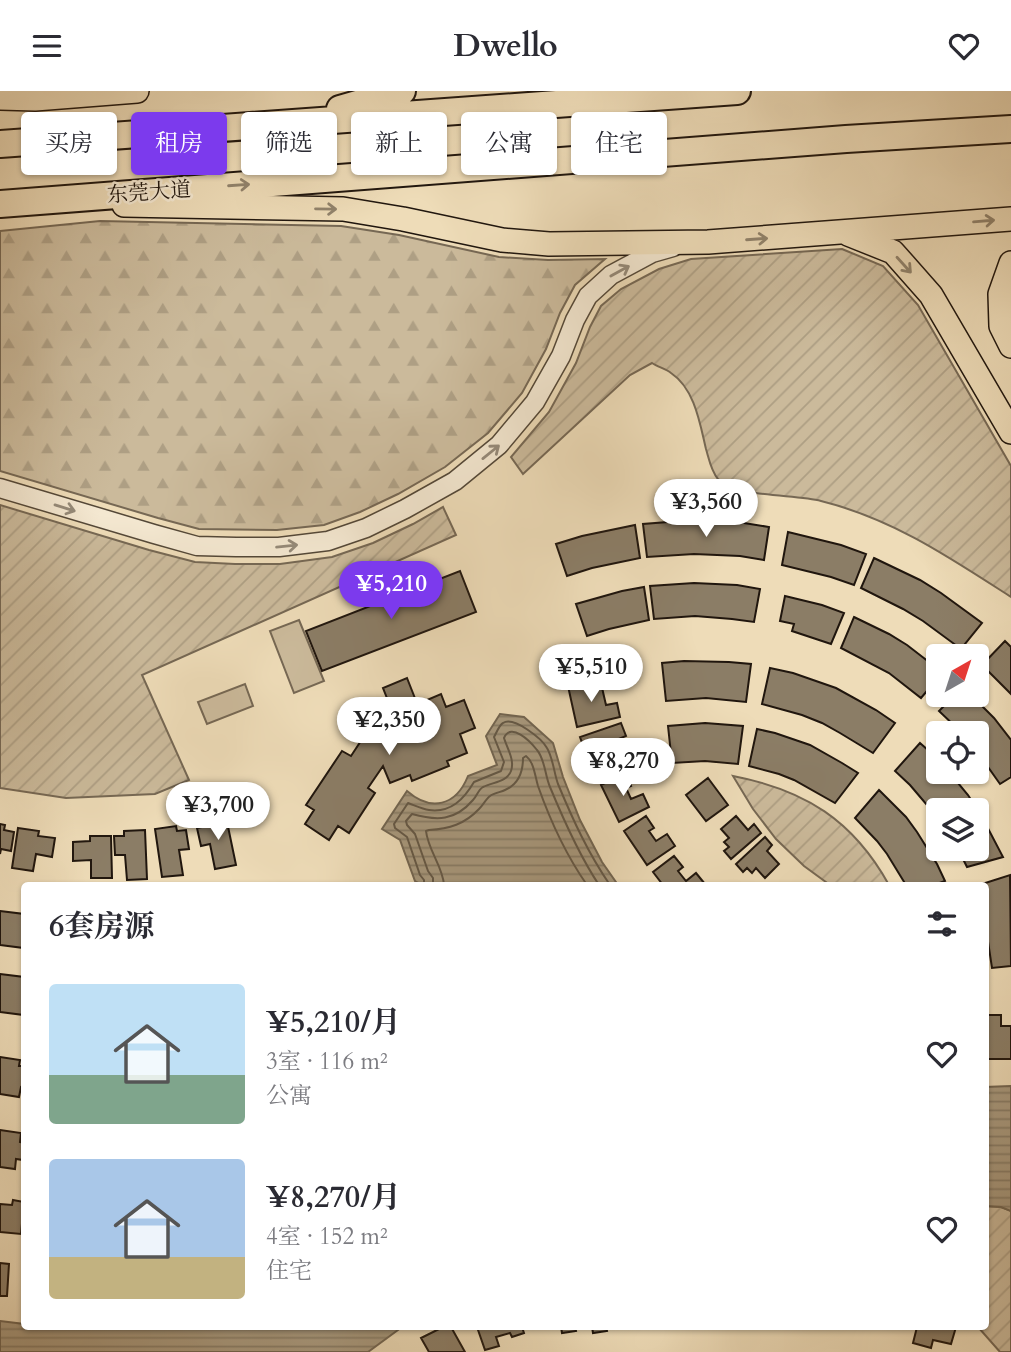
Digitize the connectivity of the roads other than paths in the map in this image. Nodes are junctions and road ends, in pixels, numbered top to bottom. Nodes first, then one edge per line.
1 (9, 91) edge
2 (138, 91) edge
3 (402, 91) edge
4 (737, 91) edge
5 (0, 98) edge
6 (35, 99) junction
7 (330, 112) edge
8 (337, 120) edge
9 (241, 127) edge
10 (1011, 129) edge
11 (0, 144) edge
12 (6, 203) edge
13 (1011, 219) edge
14 (845, 232) junction
15 (689, 242) junction
16 (1011, 263) edge
17 (1011, 346) edge
18 (1011, 432) edge
19 (0, 488) edge

1 - 6 street
2 - 6 main road
3 - 7 highway
4 - 8 highway
5 - 6 main road
9 - 11 highway
12 -> 10 highway, 东莞大道
12 -> 15 main road
14 -> 13 main road
15 -> 14 main road
14 -> 18 main road
19 -> 15 street
16 - 17 main road

